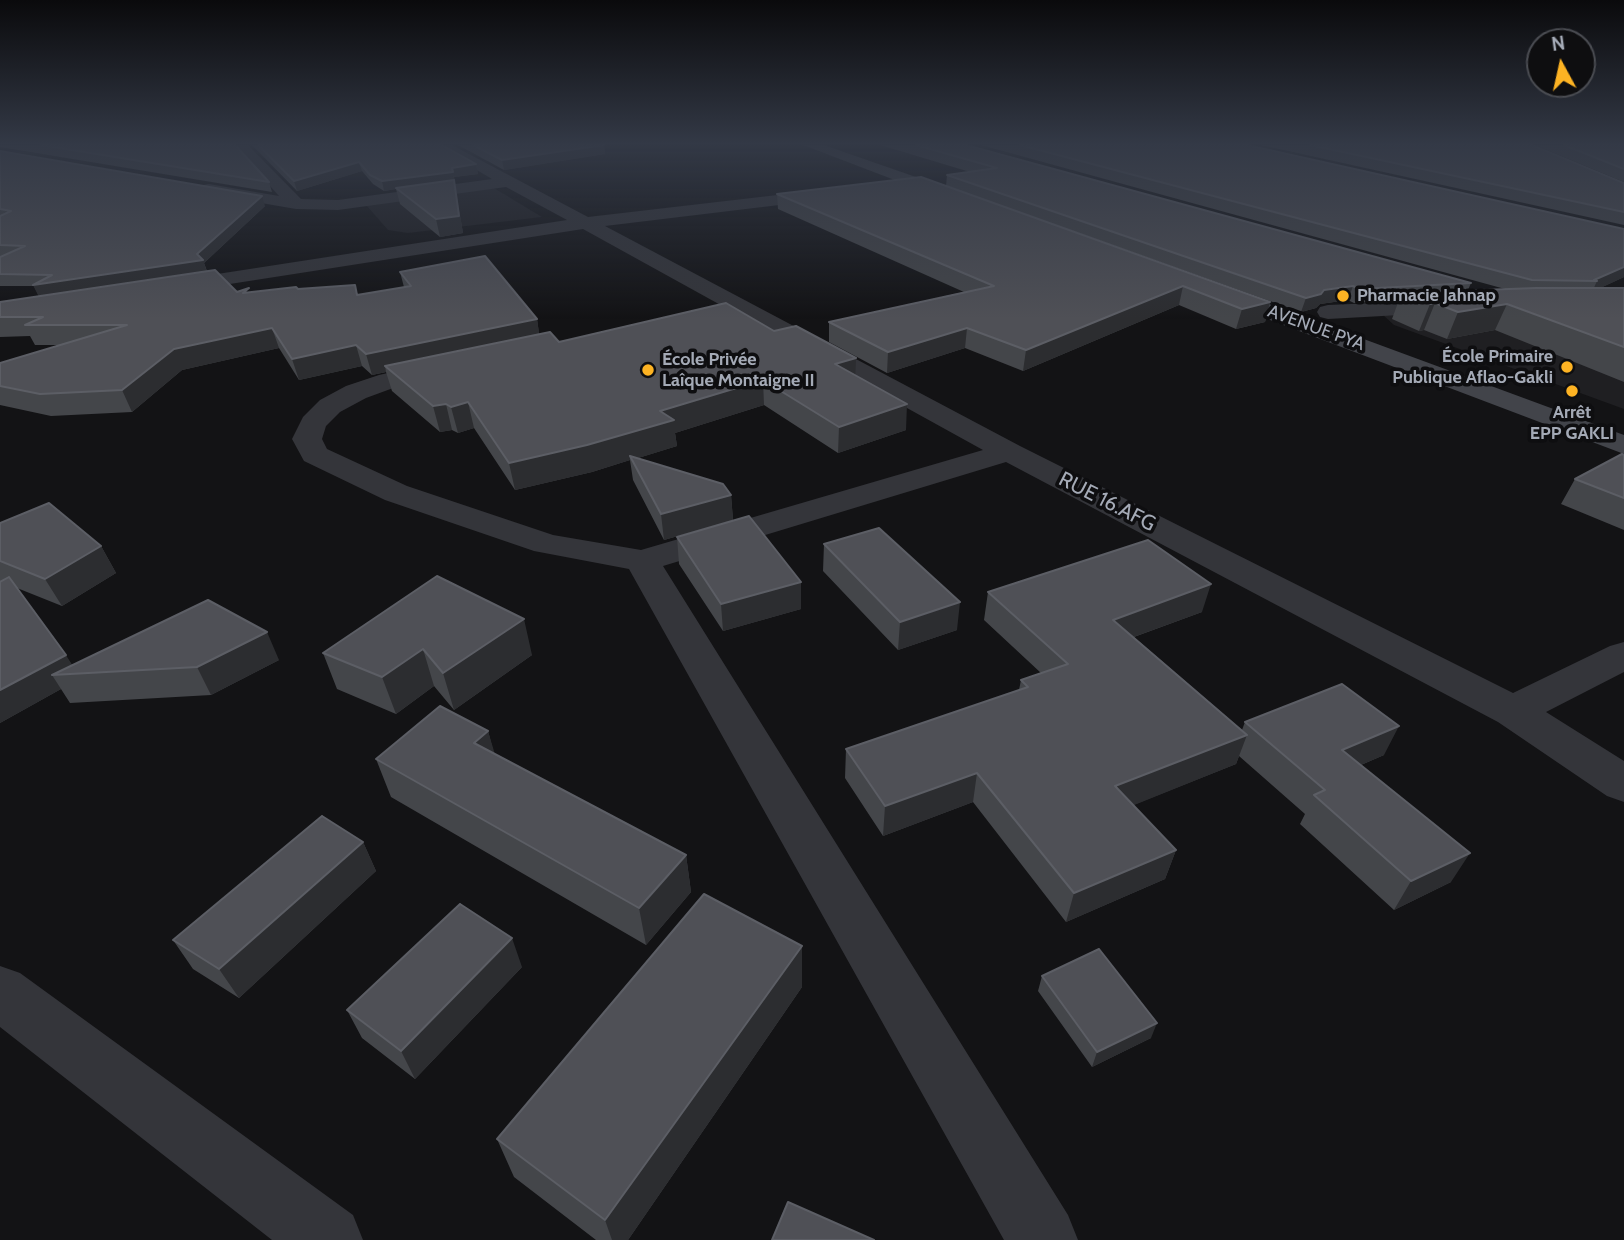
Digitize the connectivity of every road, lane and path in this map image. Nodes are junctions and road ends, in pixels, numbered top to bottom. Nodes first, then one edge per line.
1 (289, 203) edge
2 (353, 203) edge
3 (547, 203) edge
4 (758, 203) edge
5 (296, 204) joint
6 (587, 223) junction
7 (1217, 274) edge
8 (1194, 283) edge
9 (150, 290) edge
10 (738, 306) junction
11 (1468, 306) edge
12 (1328, 312) junction
13 (698, 314) edge
14 (1296, 321) junction
15 (1385, 333) dead end
16 (475, 362) edge
17 (1624, 445) edge
18 (1009, 452) junction
19 (642, 561) junction
20 (1624, 655) edge
21 (1513, 711) junction
22 (1624, 784) edge
23 (0, 992) edge
24 (328, 1240) edge
25 (1043, 1240) edge

1 - 5 street
2 - 5 street
3 - 6 street, RUE 16.AFG
4 - 6 street
6 - 9 street
6 - 10 street, RUE 16.AFG
7 - 12 main road, AVENUE PYA
8 - 14 main road, AVENUE PYA
10 - 13 street
10 - 18 street, RUE 16.AFG
11 - 12 street
12 - 14 main road
12 - 15 main road, AVENUE PYA
14 - 17 main road, AVENUE PYA
16 - 19 street
18 - 19 street
18 - 21 street, RUE 16.AFG
19 - 25 street
20 - 21 street
21 - 22 street, RUE 16.AFG
23 - 24 street

